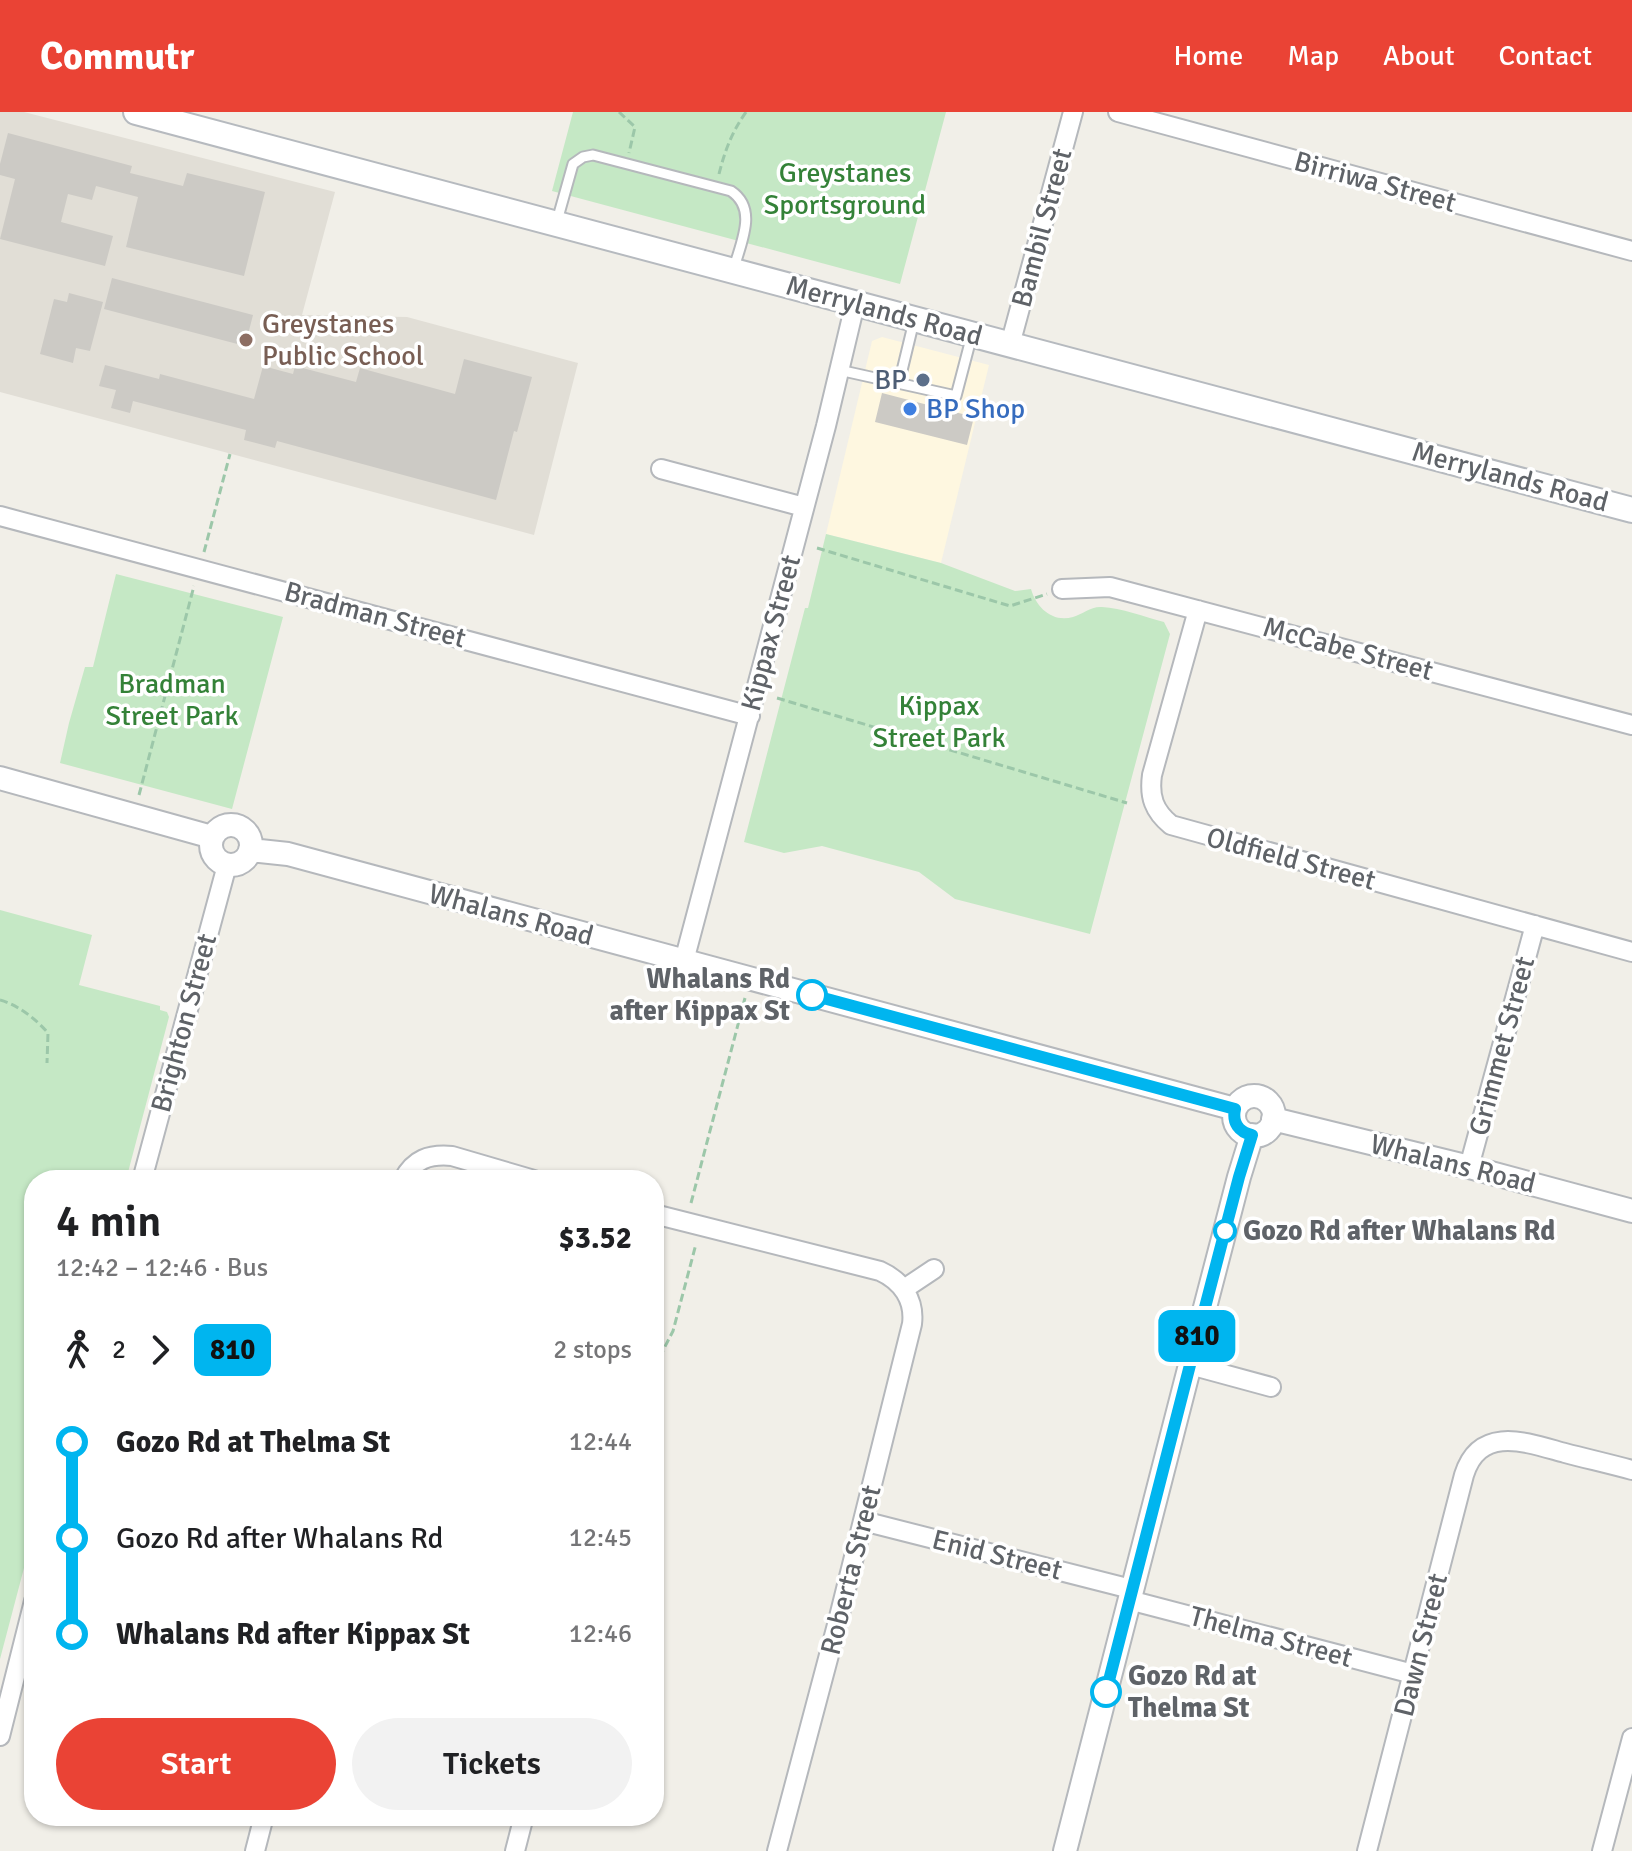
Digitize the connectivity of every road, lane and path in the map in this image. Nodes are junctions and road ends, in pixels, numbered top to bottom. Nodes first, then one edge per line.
1 (136, 112) edge
2 (619, 112) edge
3 (746, 112) edge
4 (1073, 112) edge
5 (1118, 112) edge
6 (627, 164) junction
7 (716, 187) junction
8 (556, 224) junction
9 (1632, 251) edge
10 (733, 271) junction
11 (855, 304) junction
12 (914, 320) junction
13 (972, 335) junction
14 (1010, 345) junction
15 (839, 370) junction
16 (899, 383) junction
17 (230, 454) dead end
18 (661, 469) dead end
19 (804, 507) junction
20 (1632, 510) edge
21 (0, 516) edge
22 (817, 548) dead end
23 (199, 568) junction
24 (1062, 589) joint
25 (1198, 610) junction
26 (777, 698) dead end
27 (750, 716) junction
28 (1632, 725) edge
29 (0, 778) edge
30 (1127, 803) dead end
31 (134, 814) junction
32 (212, 837) junction
33 (250, 850) junction
34 (227, 865) junction
35 (1535, 925) junction
36 (1632, 952) edge
37 (684, 961) junction
38 (750, 979) junction
39 (0, 1000) edge
40 (47, 1063) dead end
41 (1235, 1109) junction
42 (1273, 1119) junction
43 (1252, 1135) junction
44 (1469, 1167) junction
45 (145, 1170) edge
46 (408, 1170) edge
47 (500, 1170) edge
48 (1632, 1211) edge
49 (664, 1216) edge
50 (686, 1222) junction
51 (934, 1269) dead end
52 (904, 1289) junction
53 (664, 1349) edge
54 (1190, 1365) junction
55 (1271, 1387) dead end
56 (1475, 1430) dead end
57 (1486, 1446) junction
58 (1632, 1470) edge
59 (863, 1521) junction
60 (1130, 1595) junction
61 (24, 1641) edge
62 (1413, 1674) junction
63 (0, 1736) edge
64 (1632, 1738) edge
65 (263, 1826) edge
66 (521, 1826) edge
67 (260, 1850) edge
68 (515, 1851) edge
69 (777, 1851) edge
70 (1065, 1851) edge
71 (1367, 1851) edge
72 (1602, 1851) edge

1 - 8 main road, Merrylands Road
2 - 6 path
3 - 7 path
4 - 14 street, Bambil Street
5 - 9 street, Birriwa Street
6 - 7 lane
6 - 8 lane
7 - 10 lane
8 - 10 main road, Merrylands Road
10 - 11 main road, Merrylands Road
11 - 12 main road, Merrylands Road
11 - 15 street, Kippax Street
12 - 13 main road, Merrylands Road
12 - 16 lane
13 - 14 main road, Merrylands Road
13 - 16 lane
14 - 20 main road, Merrylands Road
15 - 16 lane
15 - 19 street, Kippax Street
17 - 23 path
18 - 19 street
19 - 27 street, Kippax Street
21 - 23 street, Bradman Street
22 - 24 path
23 - 27 street, Bradman Street
23 - 31 path
24 - 25 street, McCabe Street
25 - 28 street, McCabe Street
25 - 35 street, Oldfield Street
26 - 30 path
27 - 37 street, Kippax Street
29 - 31 street
31 - 32 street
32 - 33 street
32 - 34 street
33 - 34 street
33 - 37 street, Whalans Road
34 - 45 street, Brighton Street
35 - 36 street, Oldfield Street
35 - 44 street, Grimmet Street
37 - 38 street, Whalans Road
38 - 41 street, Whalans Road
38 - 50 path
39 - 40 path
41 - 42 street
41 - 43 street
42 - 43 street
42 - 44 street, Whalans Road
43 - 54 street
44 - 48 street, Whalans Road
46 - 47 street
49 - 50 street
50 - 52 street
50 - 53 path
51 - 52 street
52 - 59 street, Roberta Street
54 - 55 street
54 - 60 street
56 - 57 street
57 - 58 street
57 - 62 street, Dawn Street
59 - 60 street, Enid Street
59 - 69 street, Roberta Street
60 - 62 street, Thelma Street
60 - 70 street
61 - 63 street
62 - 71 street, Dawn Street
64 - 72 street
65 - 67 street
66 - 68 street

